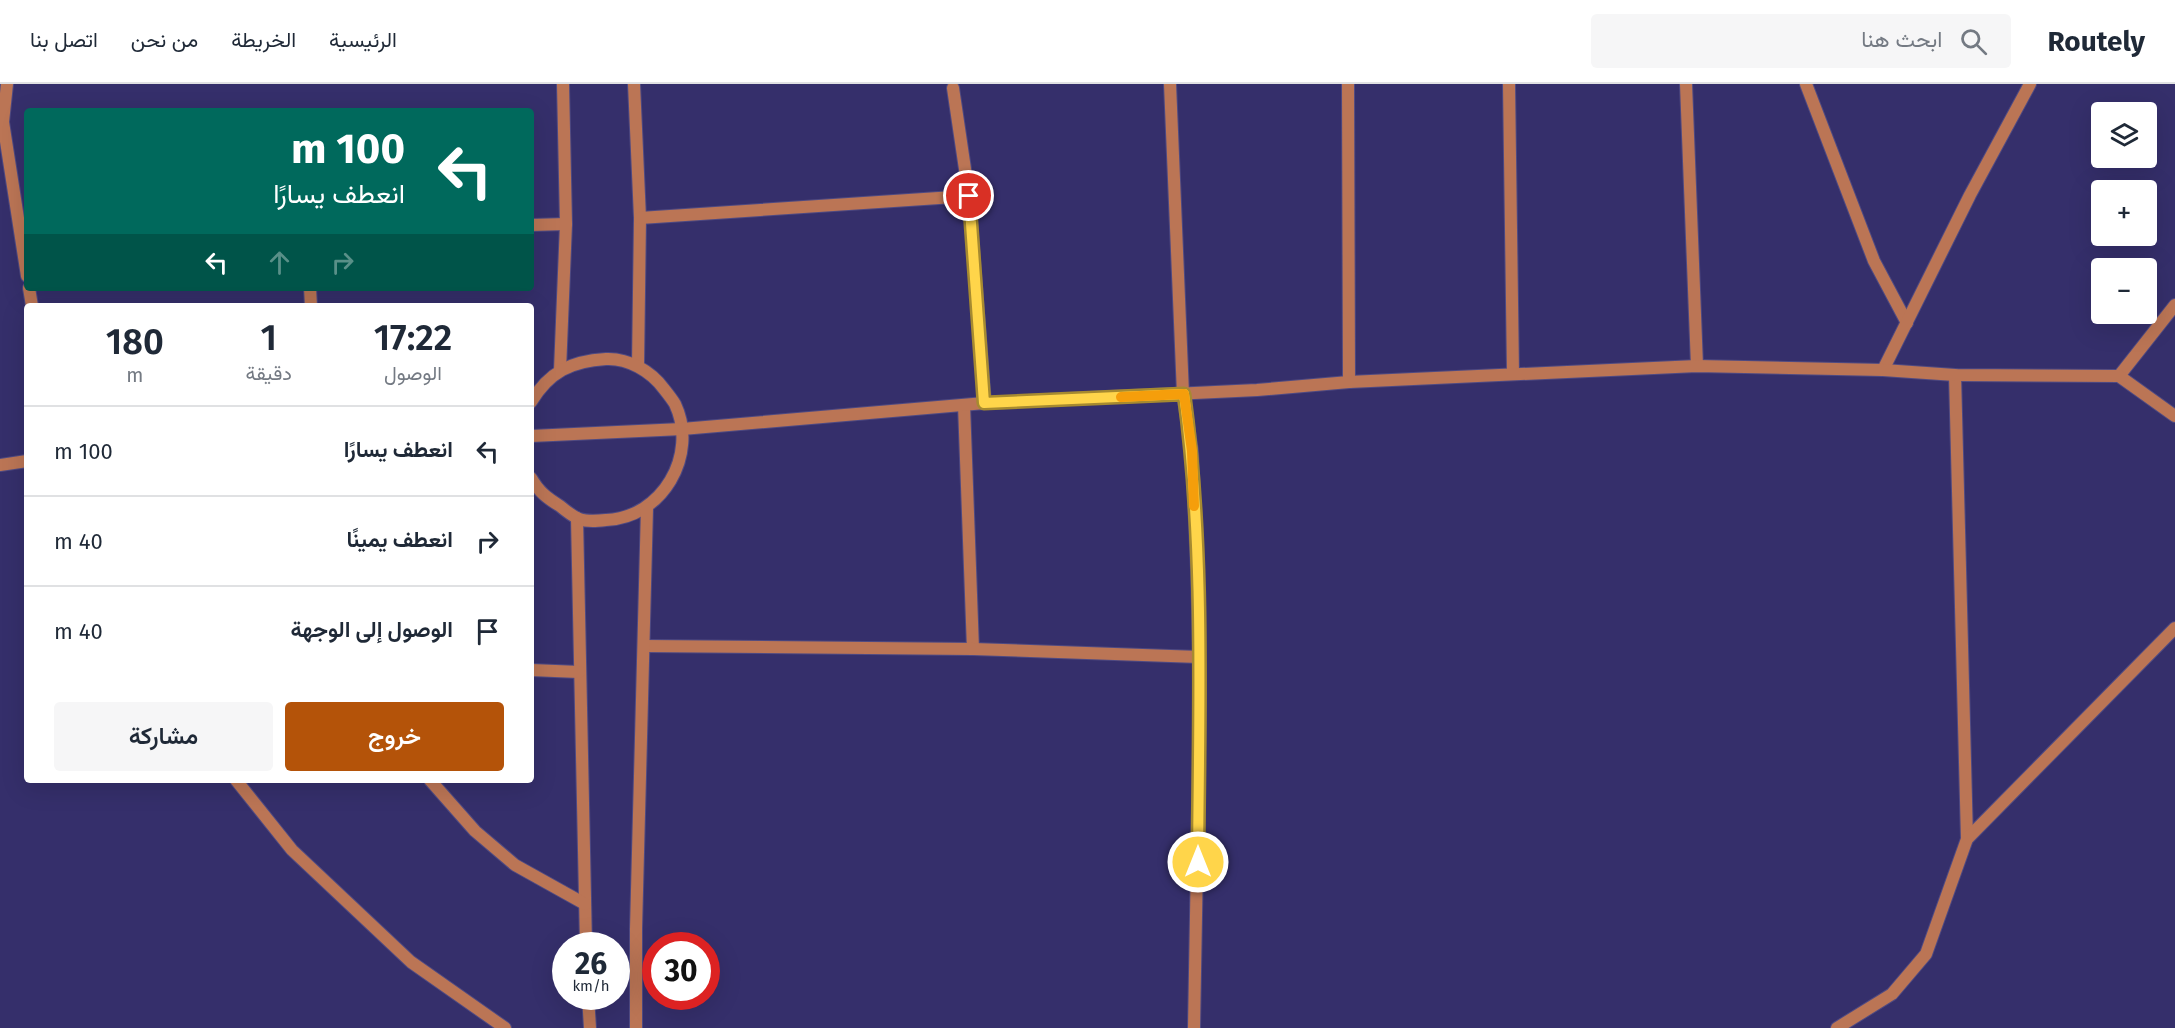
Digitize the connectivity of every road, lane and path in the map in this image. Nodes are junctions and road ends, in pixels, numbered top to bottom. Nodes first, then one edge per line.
1 (7, 84) edge
2 (563, 84) edge
3 (633, 84) edge
4 (1170, 84) edge
5 (1348, 84) edge
6 (1509, 84) edge
7 (1686, 84) edge
8 (1806, 84) edge
9 (2030, 84) edge
10 (953, 88) dead end
11 (969, 196) junction
12 (640, 219) junction
13 (566, 224) junction
14 (534, 225) edge
15 (24, 257) edge
16 (2175, 305) edge
17 (1907, 323) junction
18 (638, 366) junction
19 (1697, 366) junction
20 (560, 370) junction
21 (1884, 370) junction
22 (1513, 374) junction
23 (1955, 375) junction
24 (2119, 376) junction
25 (1349, 382) junction
26 (1184, 394) junction
27 (534, 397) edge
28 (984, 403) junction
29 (964, 405) junction
30 (2175, 416) edge
31 (682, 429) junction
32 (534, 436) edge
33 (24, 461) edge
34 (0, 465) edge
35 (534, 483) edge
36 (647, 508) junction
37 (577, 518) junction
38 (2175, 628) edge
39 (644, 646) junction
40 (973, 649) junction
41 (1199, 657) junction
42 (534, 670) edge
43 (579, 672) junction
44 (238, 783) edge
45 (433, 783) edge
46 (1967, 839) junction
47 (585, 904) junction
48 (586, 932) edge
49 (589, 1010) edge
50 (505, 1028) edge
51 (590, 1028) edge
52 (636, 1028) edge
53 (1194, 1028) edge
54 (1838, 1028) edge

1 - 15 street
2 - 13 street
3 - 12 street
4 - 26 street
5 - 25 street
6 - 22 street
7 - 19 street
8 - 17 street
9 - 17 street
10 - 11 street
11 - 12 street
11 - 28 street
12 - 18 street
13 - 14 street
13 - 20 street
16 - 24 street
17 - 21 street
18 - 20 street
18 - 31 street
19 - 21 street
19 - 22 street
20 - 27 street
21 - 23 street
22 - 25 street
23 - 24 street
23 - 46 street
24 - 30 street
25 - 26 street
26 - 28 street
26 - 41 street
28 - 29 street
29 - 31 street
29 - 40 street
31 - 32 street
31 - 36 street
33 - 34 street
35 - 37 street
36 - 37 street
36 - 39 street
37 - 43 street
38 - 46 street
39 - 40 street
39 - 52 street
40 - 41 street
41 - 53 street
42 - 43 street
43 - 47 street
44 - 50 street
45 - 47 street
46 - 54 street
47 - 48 street
49 - 51 street

